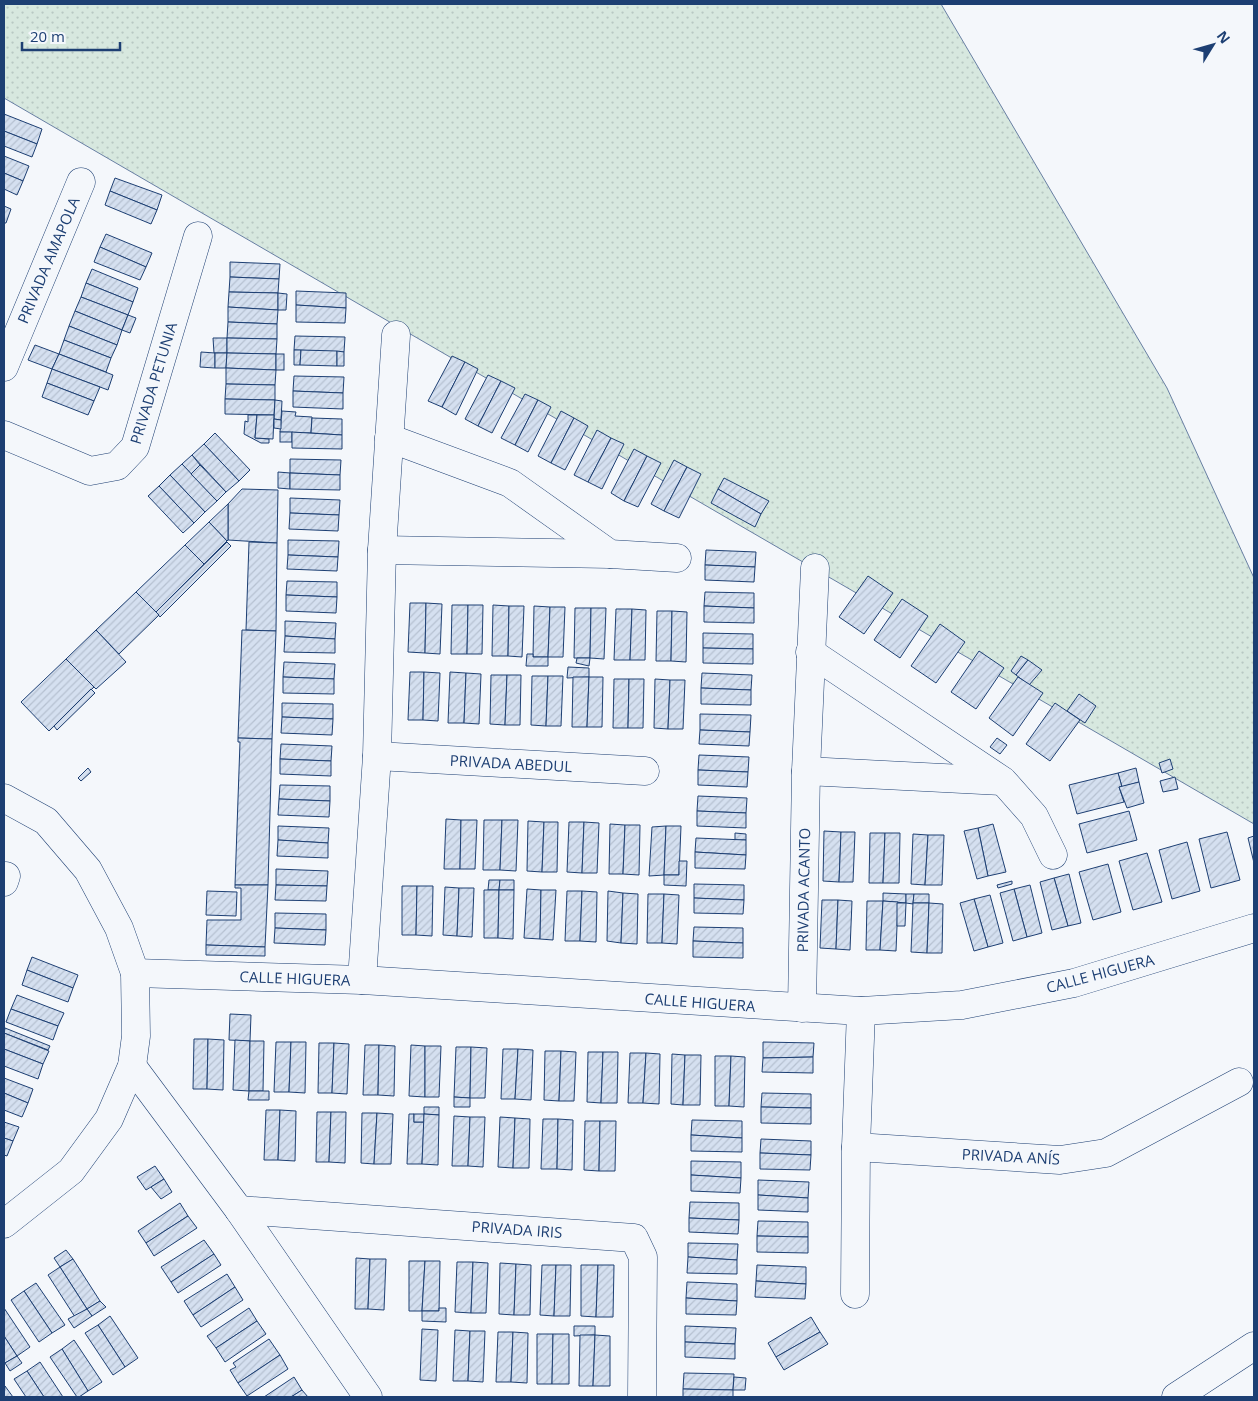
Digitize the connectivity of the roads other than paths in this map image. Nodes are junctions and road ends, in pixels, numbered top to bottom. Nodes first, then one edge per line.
1 (81, 182) dead end
2 (198, 236) dead end
3 (396, 335) dead end
4 (4, 367) edge
5 (4, 435) edge
6 (389, 438) junction
7 (382, 550) junction
8 (610, 554) junction
9 (677, 558) dead end
10 (815, 568) dead end
11 (810, 652) junction
12 (377, 756) junction
13 (645, 771) dead end
14 (806, 771) junction
15 (1003, 781) junction
16 (4, 798) edge
17 (1053, 855) dead end
18 (1254, 928) edge
19 (135, 973) junction
20 (362, 980) junction
21 (802, 1008) junction
22 (861, 1012) junction
23 (132, 1066) junction
24 (1239, 1082) dead end
25 (856, 1147) junction
26 (239, 1210) junction
27 (4, 1224) edge
28 (855, 1294) dead end
29 (1254, 1346) edge
30 (368, 1397) edge
31 (642, 1397) edge
32 (1176, 1397) edge

1 - 4 street, PRIVADA AMAPOLA
2 - 5 street, PRIVADA PETUNIA
3 - 6 street
6 - 7 street
6 - 8 street
7 - 8 street
7 - 12 street
8 - 9 street
10 - 11 street, PRIVADA ACANTO
11 - 14 street, PRIVADA ACANTO
11 - 15 street
12 - 13 street, PRIVADA ABEDUL
12 - 20 street
14 - 15 street
14 - 21 street, PRIVADA ACANTO
15 - 17 street
16 - 19 street
18 - 22 street, CALLE HIGUERA
19 - 20 street, CALLE HIGUERA
19 - 23 street
20 - 21 street, CALLE HIGUERA
21 - 22 street, CALLE HIGUERA
22 - 25 street
23 - 26 street
23 - 27 street
24 - 25 street, PRIVADA ANÍS
25 - 28 street
26 - 30 street
26 - 31 street, PRIVADA IRIS
29 - 32 street

